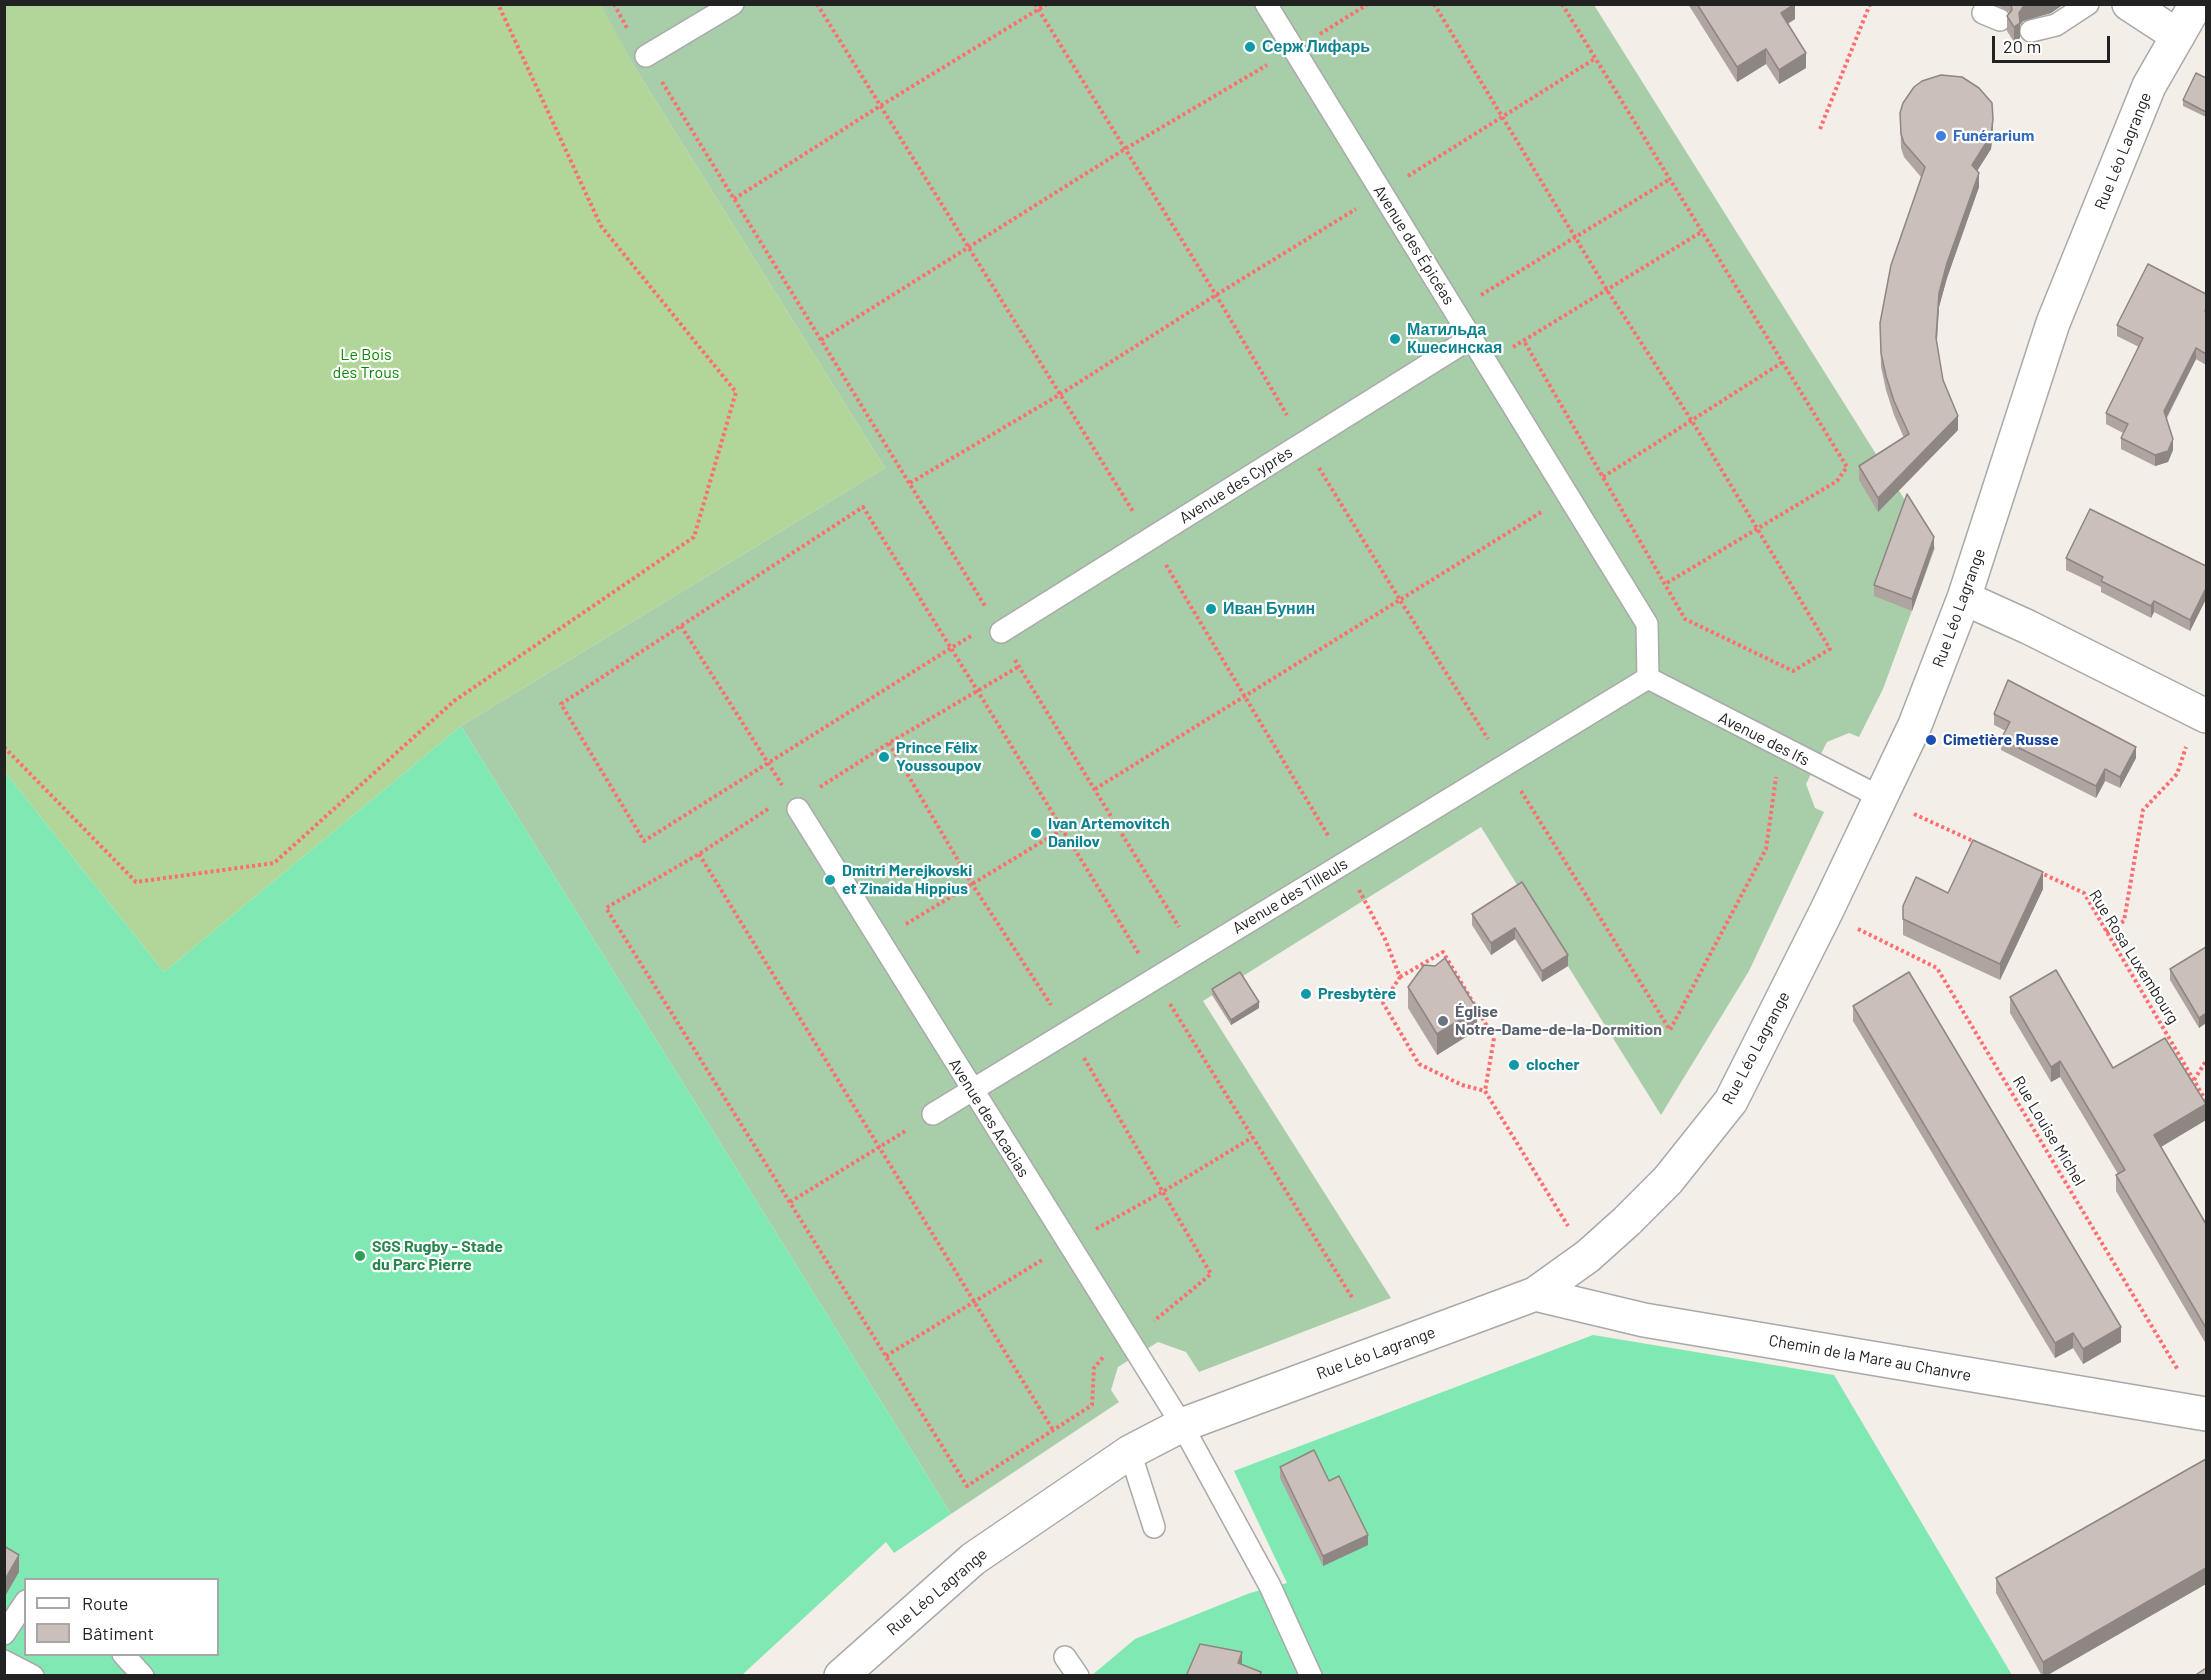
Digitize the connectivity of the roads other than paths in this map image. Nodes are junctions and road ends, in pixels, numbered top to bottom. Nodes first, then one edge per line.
1 (733, 4) edge
2 (1266, 4) edge
3 (2088, 4) edge
4 (2129, 4) edge
5 (2196, 4) edge
6 (2031, 31) edge
7 (2178, 36) junction
8 (646, 56) road end
9 (1471, 338) junction
10 (1964, 598) junction
11 (998, 627) road end
12 (1648, 678) junction
13 (2202, 714) edge
14 (1880, 797) junction
15 (793, 802) road end
16 (972, 1089) junction
17 (933, 1114) road end
18 (1535, 1294) junction
19 (2205, 1414) edge
20 (1182, 1425) junction
21 (1130, 1452) junction
22 (1155, 1527) dead end
23 (24, 1604) edge
24 (4, 1634) edge
25 (125, 1656) edge
26 (1065, 1657) dead end
27 (4, 1661) edge
28 (33, 1676) edge
29 (142, 1676) edge
30 (841, 1676) edge
31 (1078, 1676) edge
32 (1311, 1676) edge

1 - 8 lane
2 - 9 lane, Avenue des Épicéas
3 - 6 lane
4 - 7 street
5 - 7 street, Rue Léo Lagrange
7 - 10 street, Rue Léo Lagrange
9 - 11 lane, Avenue des Cyprès
9 - 12 lane, Avenue des Épicéas
10 - 13 street
10 - 14 street, Rue Léo Lagrange
12 - 14 lane, Avenue des Ifs
12 - 16 lane, Avenue des Tilleuls
14 - 18 street, Rue Léo Lagrange
15 - 16 lane, Avenue des Acacias
16 - 17 lane, Avenue des Tilleuls
16 - 20 lane, Avenue des Acacias
18 - 19 street, Chemin de la Mare au Chanvre
18 - 20 street, Rue Léo Lagrange
20 - 21 street, Rue Léo Lagrange
20 - 32 lane, Avenue des Acacias
21 - 22 lane
21 - 30 street, Rue Léo Lagrange
23 - 24 lane
25 - 29 lane
26 - 31 lane
27 - 28 lane

